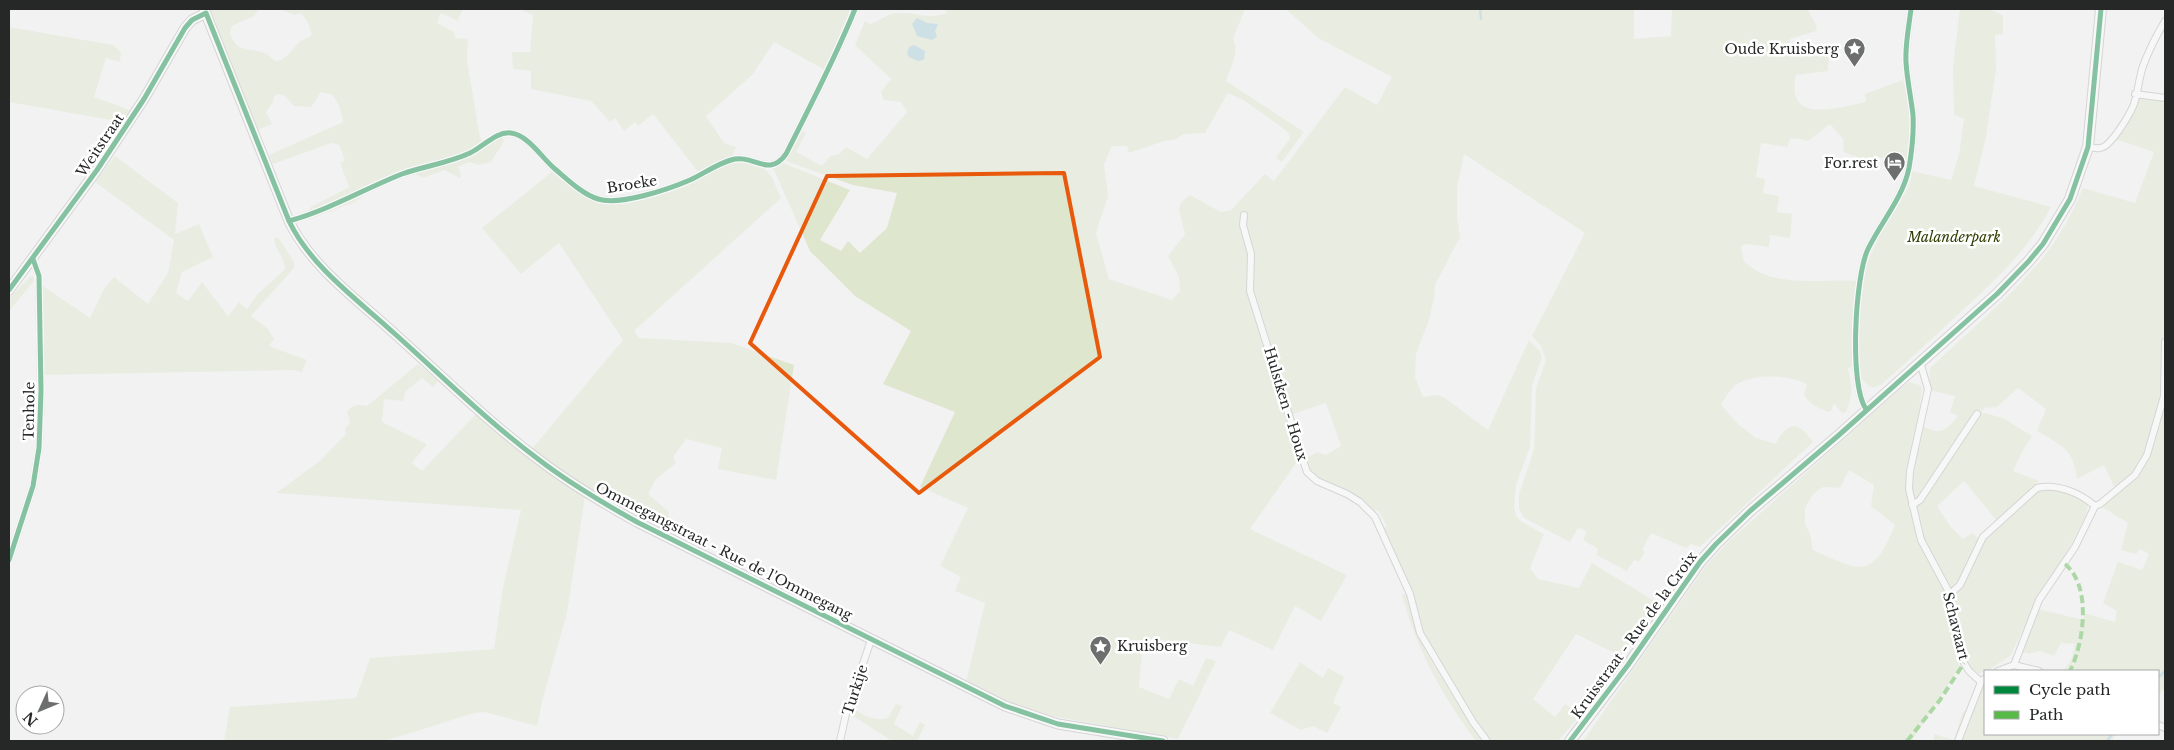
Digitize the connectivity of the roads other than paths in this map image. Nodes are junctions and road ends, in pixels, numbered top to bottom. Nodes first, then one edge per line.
1 (855, 9) edge
2 (1911, 9) edge
3 (2101, 9) edge
4 (205, 11) edge
5 (2165, 21) edge
6 (2136, 94) junction
7 (2165, 98) edge
8 (2088, 147) junction
9 (1244, 215) dead end
10 (290, 221) junction
11 (34, 259) junction
12 (9, 290) edge
13 (2165, 342) edge
14 (1920, 362) junction
15 (1866, 410) junction
16 (1977, 414) dead end
17 (1912, 505) junction
18 (2095, 506) junction
19 (9, 560) edge
20 (1950, 594) junction
21 (871, 640) junction
22 (2014, 665) junction
23 (2001, 670) edge
24 (2035, 670) edge
25 (1983, 680) edge
26 (840, 741) edge
27 (1163, 741) edge
28 (1487, 741) edge
29 (1570, 741) edge
30 (1958, 741) edge

1 - 10 street, Broeke
2 - 15 street
3 - 8 main road, Kruisstraat - Rue de la Croix
4 - 10 main road, Ommegangstraat - Rue de l'Ommegang
4 - 11 main road, Weitstraat
5 - 6 street
6 - 7 street
6 - 8 street
8 - 14 main road, Kruisstraat - Rue de la Croix
9 - 28 street, Hulstken - Houx
10 - 21 main road, Ommegangstraat - Rue de l'Ommegang
11 - 12 main road, Weitstraat
11 - 19 street, Tenhole
13 - 18 street
14 - 15 main road, Kruisstraat - Rue de la Croix
14 - 17 street, Schavaart
15 - 29 main road, Kruisstraat - Rue de la Croix
16 - 17 street
17 - 20 street, Schavaart
18 - 20 street
18 - 22 street
20 - 25 street, Schavaart
21 - 26 street, Turkije
21 - 27 main road, Ommegangstraat - Rue de l'Ommegang
22 - 23 street
22 - 24 street
25 - 30 street, Schavaart

